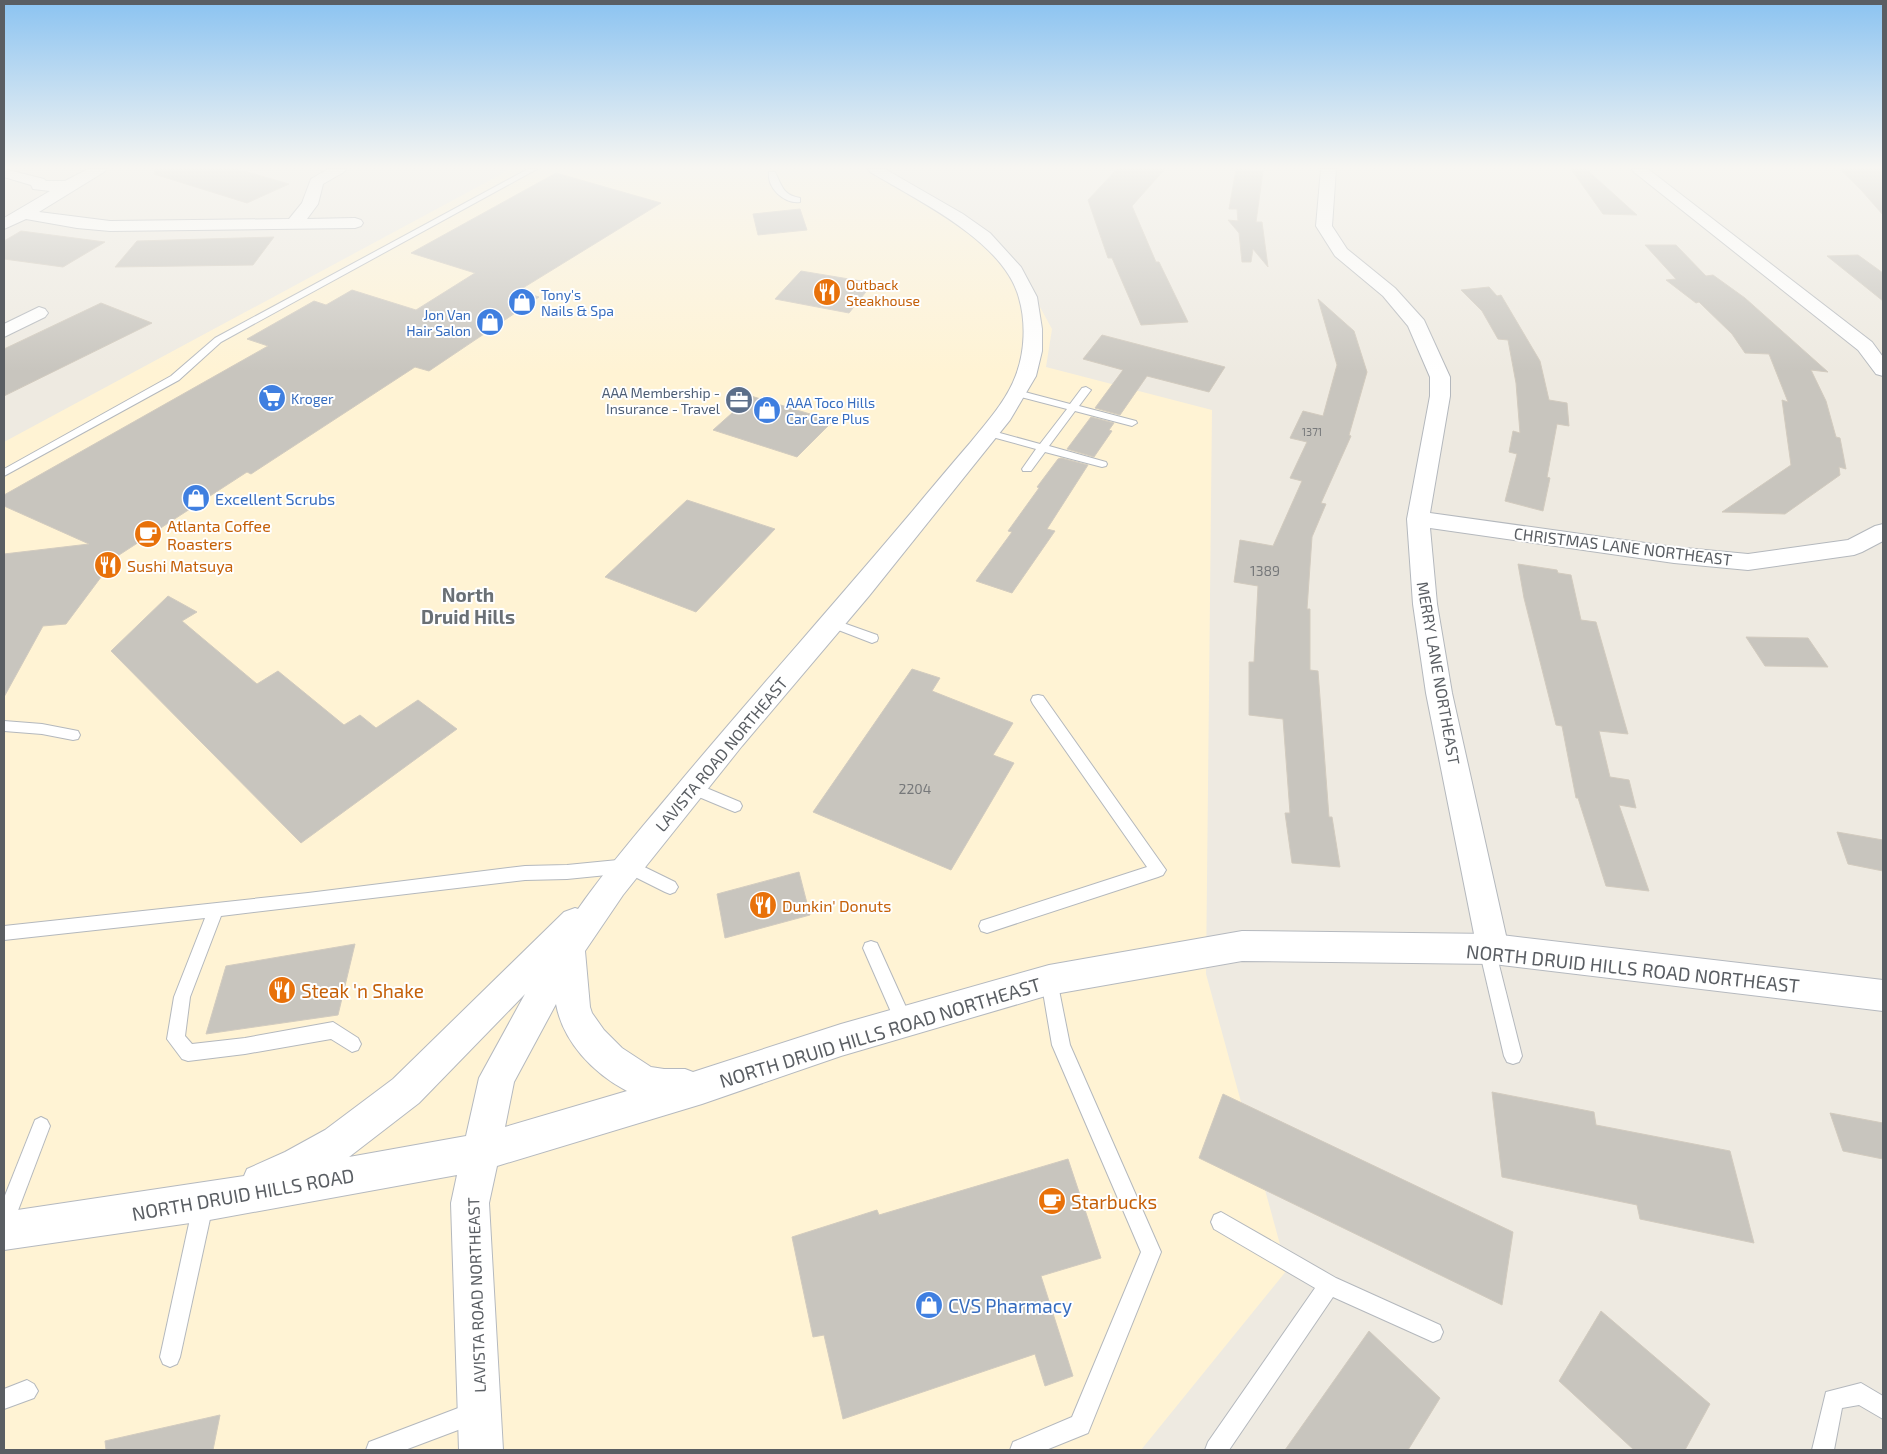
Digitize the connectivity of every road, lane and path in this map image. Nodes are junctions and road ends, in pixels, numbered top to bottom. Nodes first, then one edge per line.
1 (408, 237) edge
2 (984, 237) edge
3 (1331, 237) edge
4 (1726, 237) edge
5 (39, 313) dead end
6 (4, 330) edge
7 (1883, 370) edge
8 (1086, 390) dead end
9 (1017, 393) junction
10 (1073, 407) junction
11 (1132, 423) dead end
12 (989, 433) junction
13 (1043, 448) junction
14 (1102, 464) dead end
15 (1027, 469) dead end
16 (4, 473) edge
17 (1418, 519) junction
18 (1883, 532) edge
19 (832, 623) junction
20 (872, 638) dead end
21 (1038, 700) dead end
22 (4, 726) edge
23 (73, 735) dead end
24 (692, 788) junction
25 (735, 806) dead end
26 (620, 876) junction
27 (670, 887) dead end
28 (216, 910) junction
29 (987, 926) dead end
30 (4, 933) edge
31 (569, 948) junction
32 (871, 948) dead end
33 (1490, 949) junction
34 (1049, 980) junction
35 (1883, 996) edge
36 (904, 1022) junction
37 (352, 1044) dead end
38 (1513, 1056) dead end
39 (702, 1087) junction
40 (41, 1126) dead end
41 (481, 1152) junction
42 (212, 1201) junction
43 (4, 1222) edge
44 (1221, 1222) dead end
45 (4, 1231) edge
46 (1329, 1285) junction
47 (1433, 1332) dead end
48 (170, 1357) dead end
49 (27, 1391) dead end
50 (4, 1399) edge
51 (1883, 1408) edge
52 (479, 1411) junction
53 (377, 1450) edge
54 (481, 1450) edge
55 (1021, 1450) edge
56 (1216, 1450) edge
57 (1823, 1450) edge

1 - 16 lane
2 - 9 main road, LAVISTA ROAD NORTHEAST
3 - 17 main road, MERRY LANE NORTHEAST
4 - 7 main road
5 - 6 main road
8 - 10 lane
9 - 10 lane
9 - 12 main road, LAVISTA ROAD NORTHEAST
10 - 11 lane
10 - 13 lane
12 - 13 lane
12 - 19 main road, LAVISTA ROAD NORTHEAST
13 - 14 lane
13 - 15 lane
17 - 18 main road, CHRISTMAS LANE NORTHEAST
17 - 33 main road, MERRY LANE NORTHEAST
19 - 20 lane
19 - 24 main road, LAVISTA ROAD NORTHEAST
21 - 29 lane
22 - 23 lane
24 - 25 lane
24 - 26 main road, LAVISTA ROAD NORTHEAST
26 - 27 lane
26 - 28 lane
26 - 31 main road, LAVISTA ROAD NORTHEAST
26 - 42 main road
28 - 30 lane
28 - 37 lane
31 - 39 main road
31 - 41 main road, LAVISTA ROAD NORTHEAST
32 - 36 lane
33 - 34 main road, NORTH DRUID HILLS ROAD NORTHEAST
33 - 35 main road, NORTH DRUID HILLS ROAD NORTHEAST
33 - 38 lane
34 - 36 main road, NORTH DRUID HILLS ROAD NORTHEAST
34 - 55 lane
36 - 39 main road, NORTH DRUID HILLS ROAD NORTHEAST
39 - 41 main road, NORTH DRUID HILLS ROAD NORTHEAST
40 - 43 lane
41 - 42 main road, NORTH DRUID HILLS ROAD
41 - 52 main road, LAVISTA ROAD NORTHEAST
42 - 45 main road, NORTH DRUID HILLS ROAD
42 - 48 lane
44 - 46 lane
46 - 47 lane
46 - 56 lane
49 - 50 lane
51 - 57 lane
52 - 53 lane
52 - 54 main road, LAVISTA ROAD NORTHEAST

